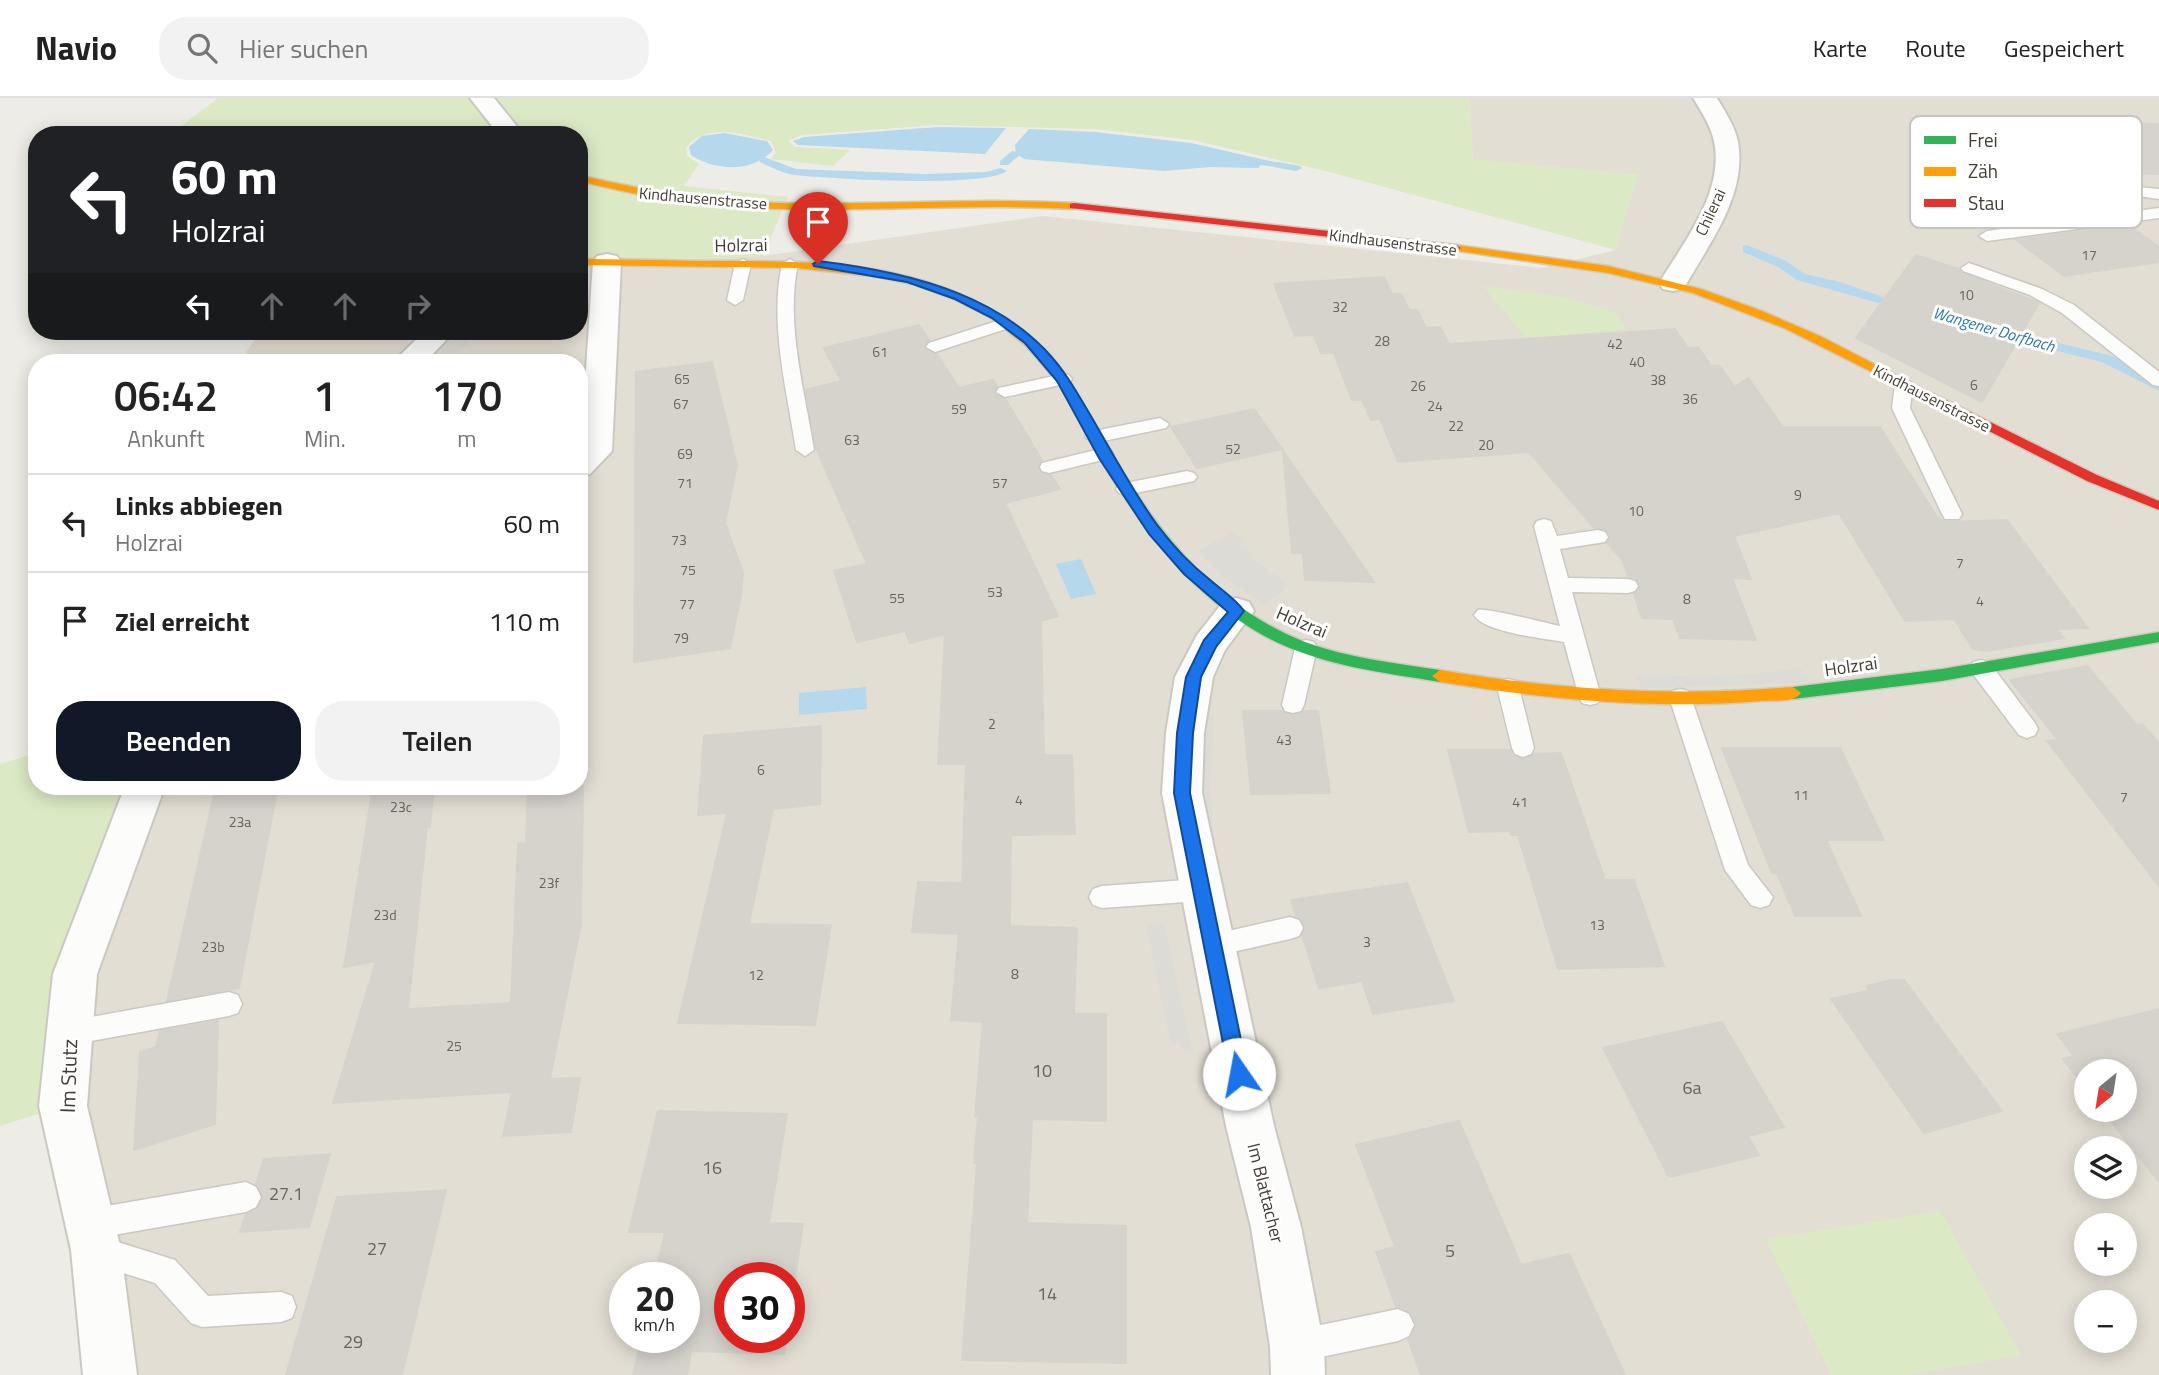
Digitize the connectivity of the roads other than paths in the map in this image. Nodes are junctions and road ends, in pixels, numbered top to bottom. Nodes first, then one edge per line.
1 (482, 98) edge
2 (1705, 98) edge
3 (505, 126) edge
4 (588, 180) edge
5 (2047, 228) edge
6 (1987, 236) dead end
7 (593, 262) edge
8 (743, 264) junction
9 (790, 264) junction
10 (1969, 268) dead end
11 (1673, 283) junction
12 (735, 300) dead end
13 (1006, 323) junction
14 (428, 340) edge
15 (935, 347) dead end
16 (415, 354) edge
17 (1063, 379) junction
18 (2159, 382) edge
19 (1904, 384) junction
20 (1005, 392) dead end
21 (1160, 424) dead end
22 (1099, 446) junction
23 (804, 450) dead end
24 (588, 459) edge
25 (1049, 467) dead end
26 (1187, 477) dead end
27 (1126, 489) junction
28 (2159, 506) edge
29 (1952, 514) dead end
30 (1598, 537) dead end
31 (1560, 585) junction
32 (1628, 586) dead end
33 (1237, 611) junction
34 (1485, 615) dead end
35 (1574, 636) junction
36 (2159, 637) edge
37 (1307, 648) junction
38 (1981, 668) junction
39 (1508, 687) junction
40 (1590, 696) junction
41 (1679, 698) junction
42 (1293, 705) dead end
43 (2027, 729) dead end
44 (1523, 747) dead end
45 (142, 795) edge
46 (1200, 890) junction
47 (1102, 897) dead end
48 (1760, 897) dead end
49 (1290, 928) dead end
50 (1212, 946) junction
51 (229, 1004) dead end
52 (69, 1033) junction
53 (246, 1197) dead end
54 (92, 1237) junction
55 (281, 1307) dead end
56 (1398, 1325) dead end
57 (1298, 1361) edge
58 (110, 1375) edge

1 - 3 street
2 - 11 street, Chilerai
4 - 11 street, Kindhausenstrasse
5 - 6 lane
7 - 8 street, Holzrai
7 - 24 street
8 - 9 street, Holzrai
8 - 12 lane
9 - 13 street, Holzrai
9 - 23 lane
10 - 18 lane
11 - 19 street, Kindhausenstrasse
13 - 15 lane
13 - 17 street, Holzrai
14 - 16 street
17 - 20 lane
17 - 22 street, Holzrai
19 - 28 street, Kindhausenstrasse
19 - 29 lane
21 - 22 lane
22 - 25 lane
22 - 27 street, Holzrai
26 - 27 lane
27 - 33 street, Holzrai
30 - 31 lane
31 - 32 lane
31 - 35 lane
33 - 37 street, Holzrai
33 - 46 street, Im Blattacher
34 - 35 lane
35 - 40 lane
36 - 38 street, Holzrai
37 - 39 street, Holzrai
37 - 42 lane
38 - 41 street, Holzrai
38 - 43 lane
39 - 40 street, Holzrai
39 - 44 lane
40 - 41 street, Holzrai
41 - 48 lane
45 - 52 street, Im Stutz
46 - 47 lane
46 - 50 street, Im Blattacher
49 - 50 lane
50 - 57 street, Im Blattacher
51 - 52 lane
52 - 54 street, Im Stutz
53 - 54 lane
54 - 55 lane
54 - 58 street, Im Stutz
56 - 57 lane

